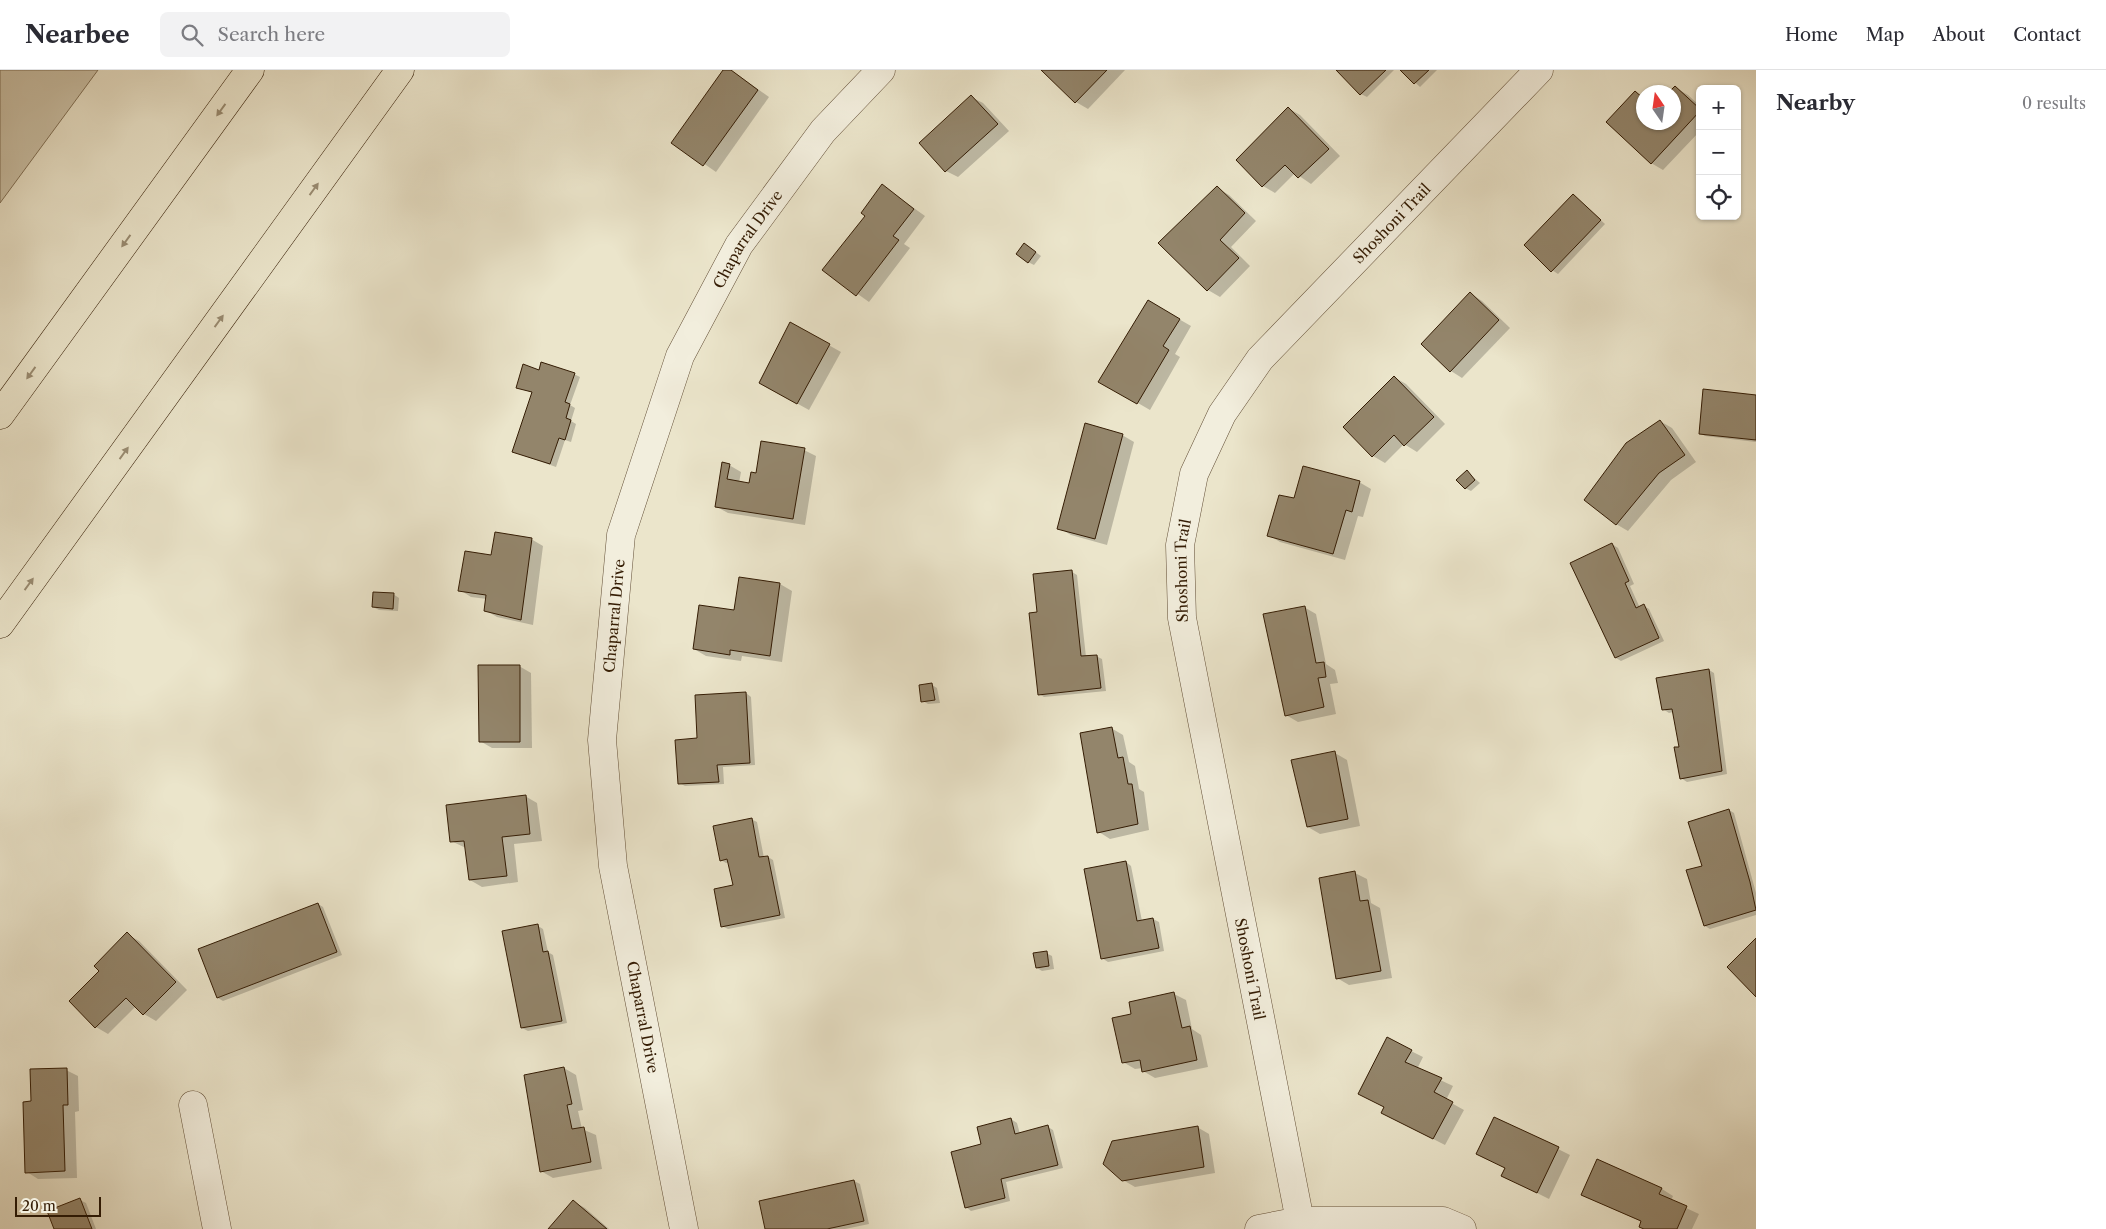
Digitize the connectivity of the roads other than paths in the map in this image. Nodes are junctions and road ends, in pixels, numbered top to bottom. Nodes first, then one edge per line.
1 (250, 70) edge
2 (400, 70) edge
3 (881, 70) edge
4 (1539, 70) edge
5 (0, 415) edge
6 (0, 624) edge
7 (193, 1105) dead end
8 (1300, 1221) junction
9 (217, 1229) edge
10 (684, 1229) edge
11 (1259, 1229) edge
12 (1462, 1229) edge

1 -> 5 highway
6 -> 2 highway
3 - 10 street, Chaparral Drive
4 - 8 street, Shoshoni Trail
7 - 9 street
8 - 11 street
8 - 12 street

